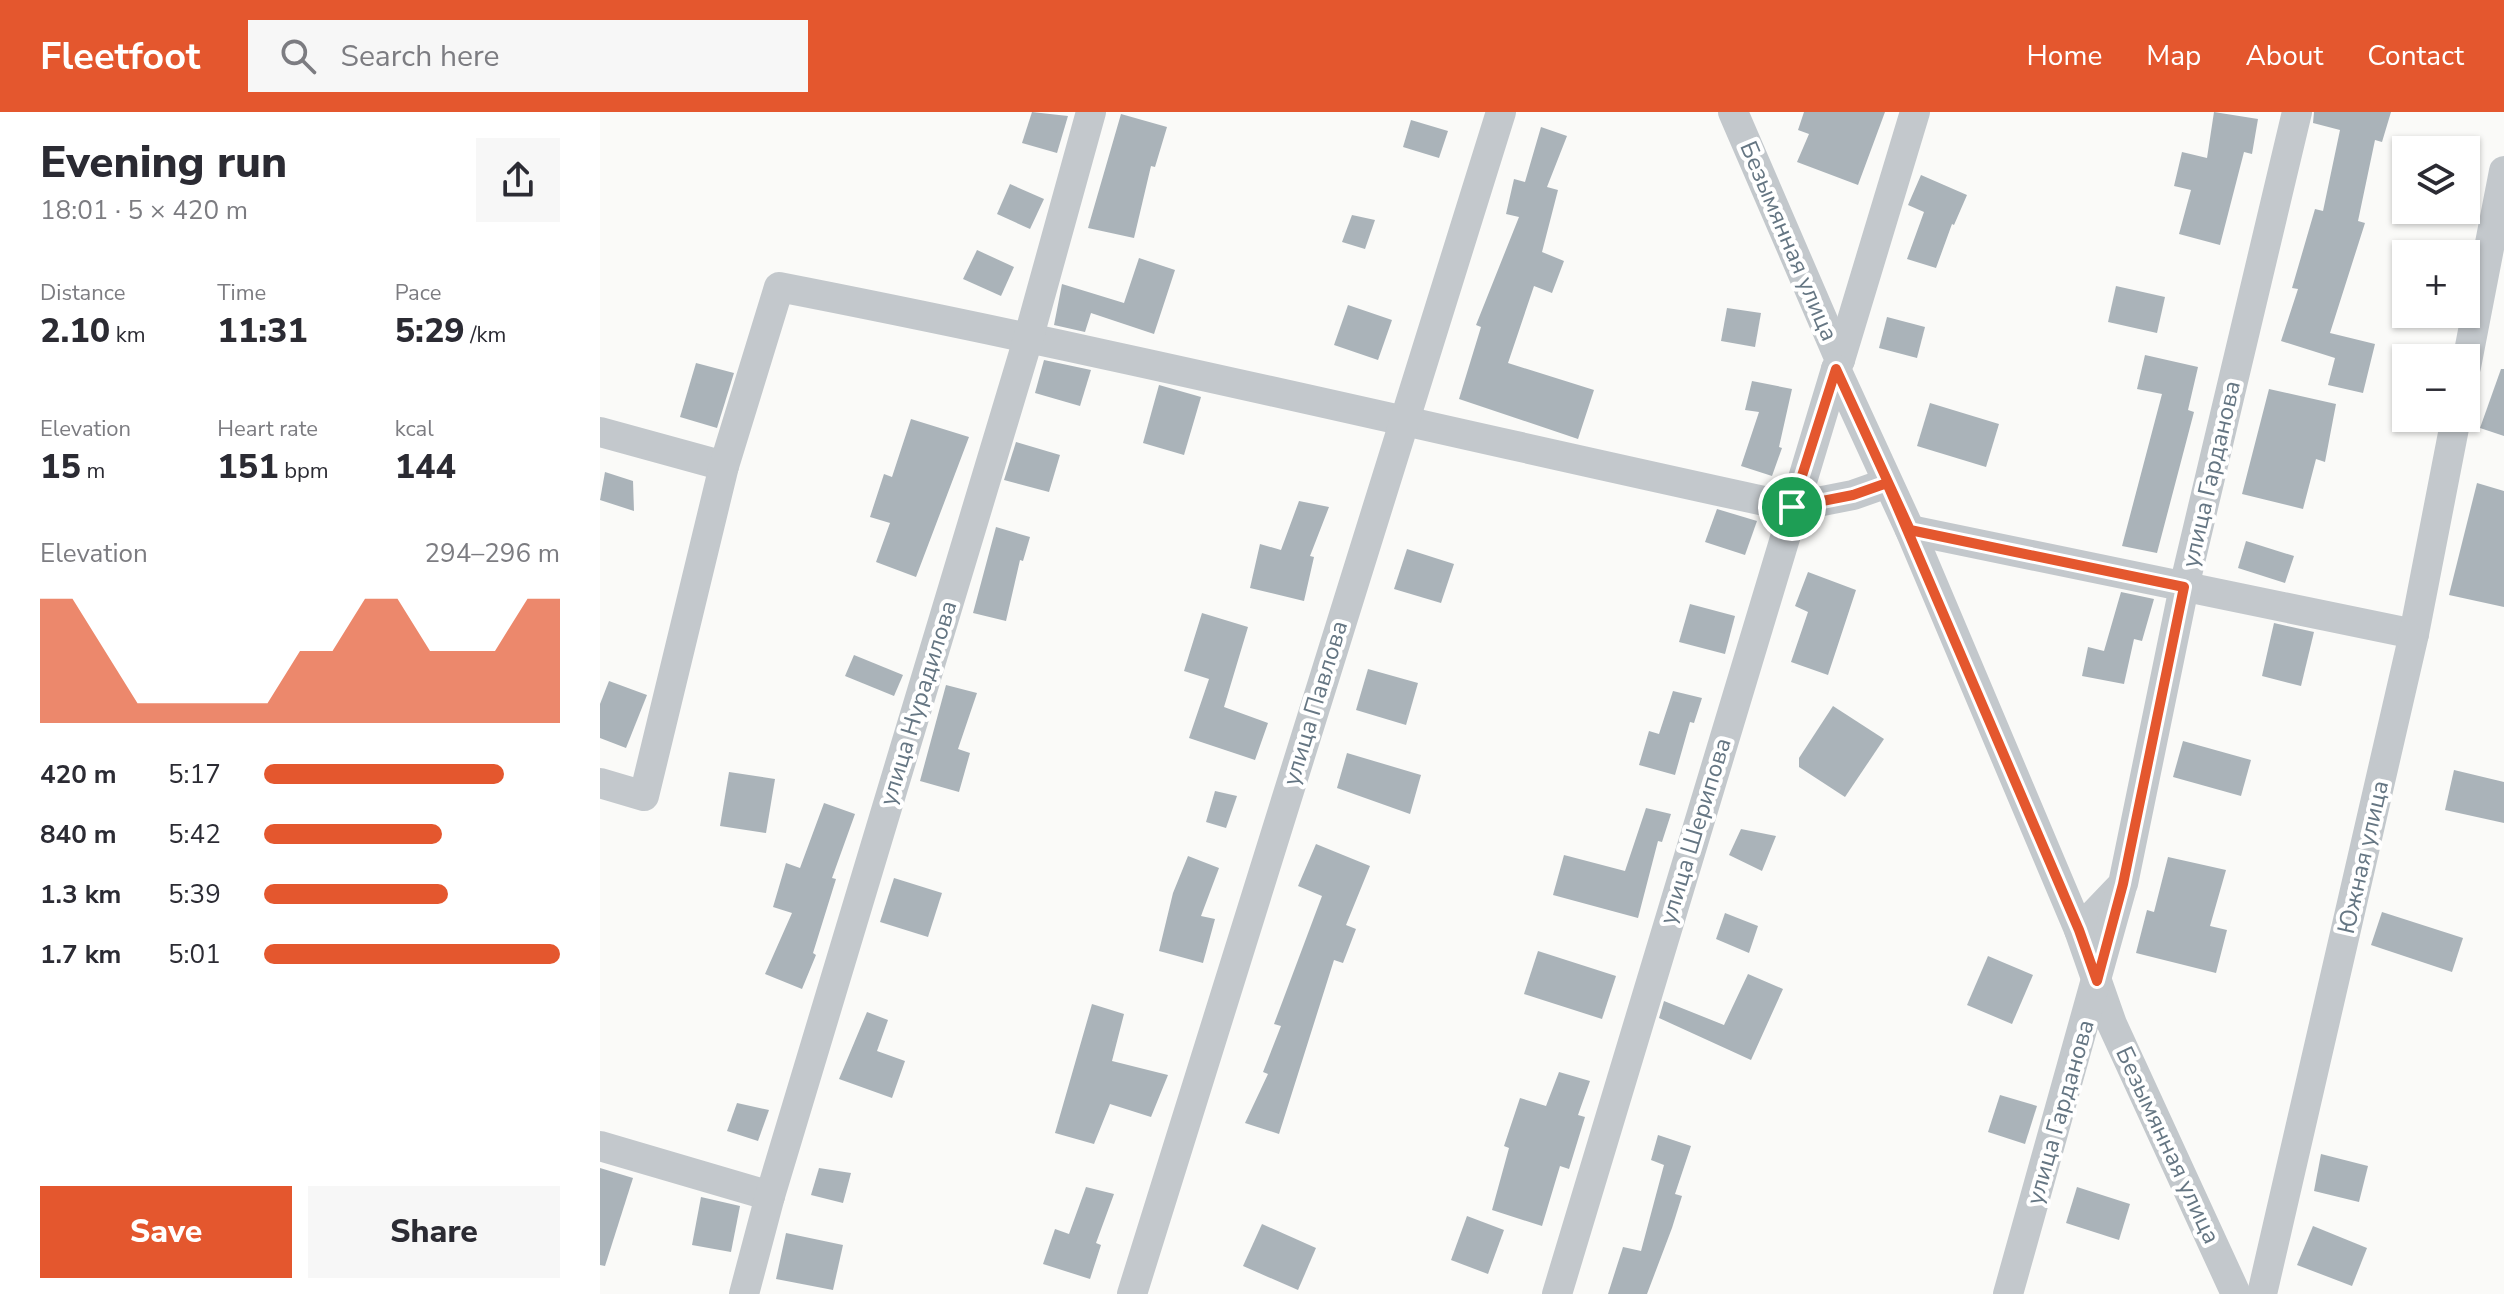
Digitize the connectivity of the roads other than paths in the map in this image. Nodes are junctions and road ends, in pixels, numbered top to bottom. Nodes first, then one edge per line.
1 (1091, 112) edge
2 (1501, 112) edge
3 (1733, 112) edge
4 (1915, 112) edge
5 (2297, 112) edge
6 (2504, 171) edge
7 (1029, 336) junction
8 (2470, 344) edge
9 (1838, 365) junction
10 (1402, 423) junction
11 (600, 432) edge
12 (2453, 432) edge
13 (724, 466) junction
14 (1887, 483) junction
15 (1792, 507) junction
16 (1910, 530) junction
17 (2184, 587) junction
18 (2414, 634) junction
19 (600, 783) edge
20 (2123, 884) junction
21 (2079, 930) junction
22 (2097, 981) junction
23 (600, 1146) edge
24 (770, 1196) junction
25 (744, 1294) edge
26 (1132, 1294) edge
27 (1557, 1294) edge
28 (2008, 1294) edge
29 (2236, 1294) edge
30 (2262, 1294) edge

1 - 7 street, улица Нурадилова
2 - 10 street, улица Павлова
3 - 9 street, Безымянная улица
4 - 9 street, улица Шерипова
5 - 17 street, улица Гарданова
6 - 8 street
7 - 10 street
7 - 13 street
7 - 24 street, улица Нурадилова
9 - 14 street, Безымянная улица
9 - 15 street, улица Шерипова
10 - 15 street
10 - 26 street, улица Павлова
11 - 13 street
12 - 18 street, Южная улица
13 - 19 street
14 - 15 street
14 - 16 street, Безымянная улица
15 - 27 street, улица Шерипова
16 - 17 street
16 - 21 street, Безымянная улица
17 - 18 street
17 - 20 street, улица Гарданова
18 - 30 street, Южная улица
20 - 21 street
20 - 22 street, улица Гарданова
21 - 22 street, Безымянная улица
22 - 28 street, улица Гарданова
22 - 29 street, Безымянная улица
23 - 24 street
24 - 25 street, улица Нурадилова

